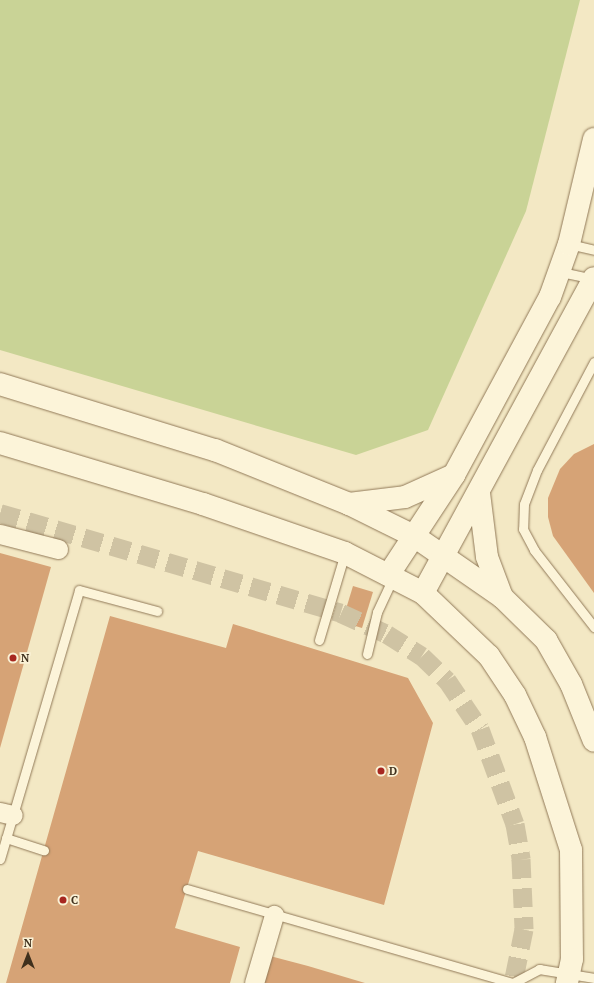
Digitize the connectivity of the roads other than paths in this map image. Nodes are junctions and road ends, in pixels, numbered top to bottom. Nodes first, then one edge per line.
1 (594, 139) edge
2 (569, 244) junction
3 (594, 250) edge
4 (561, 272) junction
5 (594, 279) edge
6 (594, 362) edge
7 (0, 384) edge
8 (0, 442) edge
9 (454, 475) junction
10 (480, 493) junction
11 (349, 504) junction
12 (0, 534) edge
13 (414, 536) junction
14 (58, 549) dead end
15 (345, 553) junction
16 (446, 556) junction
17 (391, 575) junction
18 (423, 592) junction
19 (502, 596) junction
20 (157, 611) dead end
21 (594, 627) edge
22 (319, 640) dead end
23 (367, 654) dead end
24 (594, 741) edge
25 (6, 813) edge
26 (6, 838) junction
27 (44, 850) dead end
28 (0, 859) edge
29 (187, 889) dead end
30 (274, 915) junction
31 (594, 978) edge
32 (568, 979) edge
33 (254, 983) edge
34 (513, 983) edge

1 - 2 street
2 - 3 lane
2 - 4 street
4 - 5 lane
4 - 9 street
5 - 10 street
6 - 21 lane
7 - 11 street
8 - 15 street
9 - 11 street
9 - 13 street
10 - 16 street
10 - 19 street
11 - 13 street
12 - 14 street
13 - 16 street
13 - 17 street
15 - 17 street
15 - 22 lane
16 - 18 street
16 - 19 street
17 - 18 street
17 - 23 lane
18 - 32 street
19 - 24 street
20 - 25 lane
25 - 26 lane
26 - 27 lane
26 - 28 lane
29 - 30 lane
30 - 33 street
30 - 34 lane
31 - 32 lane
32 - 34 lane

